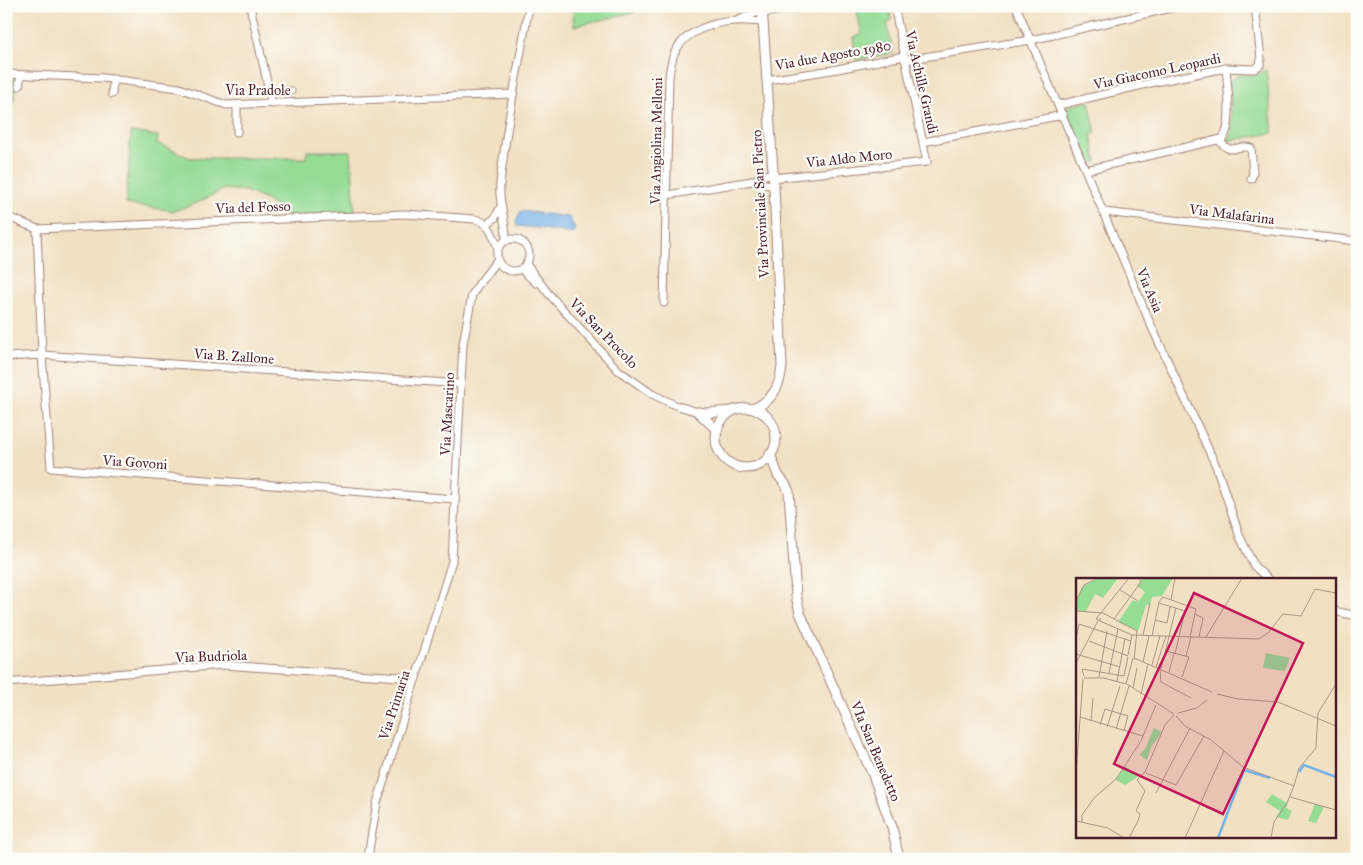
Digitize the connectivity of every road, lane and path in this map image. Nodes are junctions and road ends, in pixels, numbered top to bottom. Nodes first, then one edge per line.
1 (250, 6) edge
2 (529, 6) edge
3 (811, 6) edge
4 (894, 6) edge
5 (1016, 6) edge
6 (1180, 6) edge
7 (1255, 6) edge
8 (763, 13) edge
9 (736, 21) junction
10 (1031, 40) junction
11 (904, 58) junction
12 (1226, 68) junction
13 (6, 74) edge
14 (21, 75) junction
15 (113, 79) junction
16 (767, 80) junction
17 (19, 86) dead end
18 (291, 91) dead end
19 (269, 92) junction
20 (112, 94) dead end
21 (513, 94) junction
22 (272, 104) junction
23 (236, 105) junction
24 (1059, 105) junction
25 (1063, 115) junction
26 (237, 132) dead end
27 (1219, 140) junction
28 (923, 142) junction
29 (928, 162) joint
30 (1086, 170) junction
31 (773, 179) junction
32 (1251, 179) dead end
33 (752, 181) junction
34 (667, 194) junction
35 (502, 206) junction
36 (1104, 212) junction
37 (6, 216) edge
38 (487, 224) junction
39 (37, 229) junction
40 (1357, 241) edge
41 (505, 243) junction
42 (499, 264) junction
43 (523, 267) junction
44 (664, 303) dead end
45 (42, 355) junction
46 (6, 357) edge
47 (461, 384) junction
48 (772, 398) junction
49 (753, 409) junction
50 (733, 411) junction
51 (698, 412) junction
52 (771, 421) junction
53 (717, 430) junction
54 (770, 454) junction
55 (757, 465) junction
56 (778, 475) junction
57 (455, 499) junction
58 (452, 561) joint
59 (1267, 578) edge
60 (1336, 611) edge
61 (1357, 616) edge
62 (416, 678) junction
63 (6, 683) edge
64 (369, 859) edge
65 (899, 859) edge

1 - 19 street
2 - 21 street
3 - 8 street
4 - 11 street, Via Achille Grandi
5 - 10 street, Via Asia
6 - 10 street, Via due Agosto 1980
7 - 12 street, Via Giacomo Leopardi
8 - 9 street, Via Angiolina Melloni
8 - 9 street, Via Angiolina Melloni
8 - 16 main road, Via Provinciale San Pietro
9 - 34 street, Via Angiolina Melloni
10 - 11 street, Via due Agosto 1980
10 - 24 street, Via Asia
11 - 16 street, Via due Agosto 1980
11 - 28 street, Via Achille Grandi
12 - 24 street, Via Giacomo Leopardi
12 - 27 street
13 - 14 street, Via Pradole
14 - 15 street, Via Pradole
14 - 17 street
15 - 20 street
15 - 23 street, Via Pradole
16 - 31 main road, Via Provinciale San Pietro
18 - 19 street
19 - 22 street
21 - 22 street, Via Pradole
21 - 35 street
22 - 23 street, Via Pradole
23 - 26 street
24 - 25 street, Via Asia
25 - 28 street
25 - 30 street, Via Asia
27 - 30 street
27 - 32 street
28 - 29 street, Via Achille Grandi
29 - 31 street, Via Aldo Moro
30 - 36 street, Via Asia
31 - 33 street
31 - 33 street
31 - 48 main road, Via Provinciale San Pietro
33 - 34 street
34 - 44 street, Via Angiolina Melloni
35 - 38 street
35 - 41 street
36 - 40 street, Via Malafarina
36 - 59 street, Via Asia
37 - 39 street, Via del Fosso
38 - 39 street, Via del Fosso
38 - 41 street
39 - 45 street, Via Govoni
41 - 42 street
41 - 43 street
42 - 43 street
42 - 47 street, Via Mascarino
43 - 51 street, Via San Procolo
45 - 46 street, Via B. Zallone
45 - 47 street, Via B. Zallone
45 - 57 street, Via Govoni
47 - 57 street, Via Mascarino
48 - 49 main road
48 - 52 main road, Via Provinciale San Pietro
49 - 50 main road
49 - 52 main road
50 - 51 main road
50 - 53 main road
51 - 53 main road
52 - 54 main road
53 - 55 main road
54 - 55 main road
54 - 56 main road
55 - 56 main road
56 - 65 main road, VIa San Benedetto
57 - 58 street, Via Mascarino
58 - 62 street, Via Primaria
60 - 61 street
62 - 63 street, Via Budriola
62 - 64 street, Via Primaria

